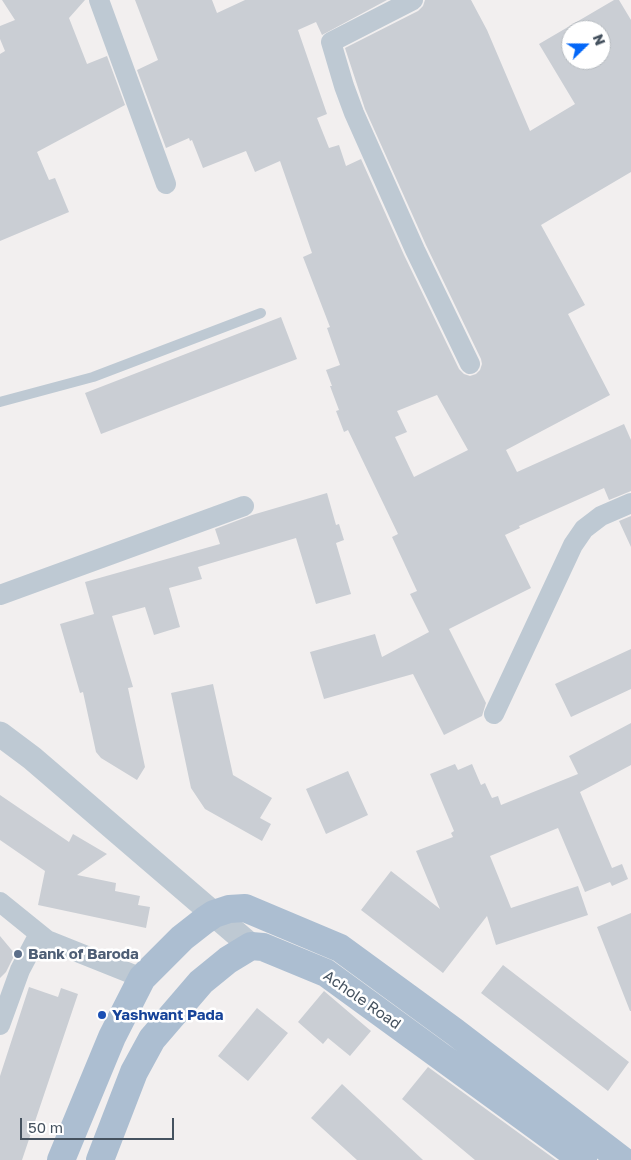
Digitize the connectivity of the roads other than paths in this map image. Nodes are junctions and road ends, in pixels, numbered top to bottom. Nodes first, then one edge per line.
1 (99, 0) edge
2 (413, 0) edge
3 (166, 184) dead end
4 (261, 314) dead end
5 (470, 364) dead end
6 (0, 402) edge
7 (631, 502) edge
8 (244, 506) dead end
9 (0, 595) edge
10 (494, 714) dead end
11 (0, 734) edge
12 (0, 902) edge
13 (214, 914) junction
14 (39, 934) junction
15 (251, 946) junction
16 (142, 978) junction
17 (0, 1025) edge
18 (61, 1160) edge
19 (100, 1160) edge
20 (583, 1160) edge
21 (622, 1160) edge

1 - 3 street
2 - 5 street
4 - 6 lane
7 - 10 street
8 - 9 street
11 - 13 street, Achole Road
12 - 14 street
13 - 15 street, Achole Road
13 - 16 main road
13 - 21 main road, Achole Road
14 - 16 street
14 - 17 street
15 - 19 main road
15 - 20 main road, Achole Road
16 - 18 main road

